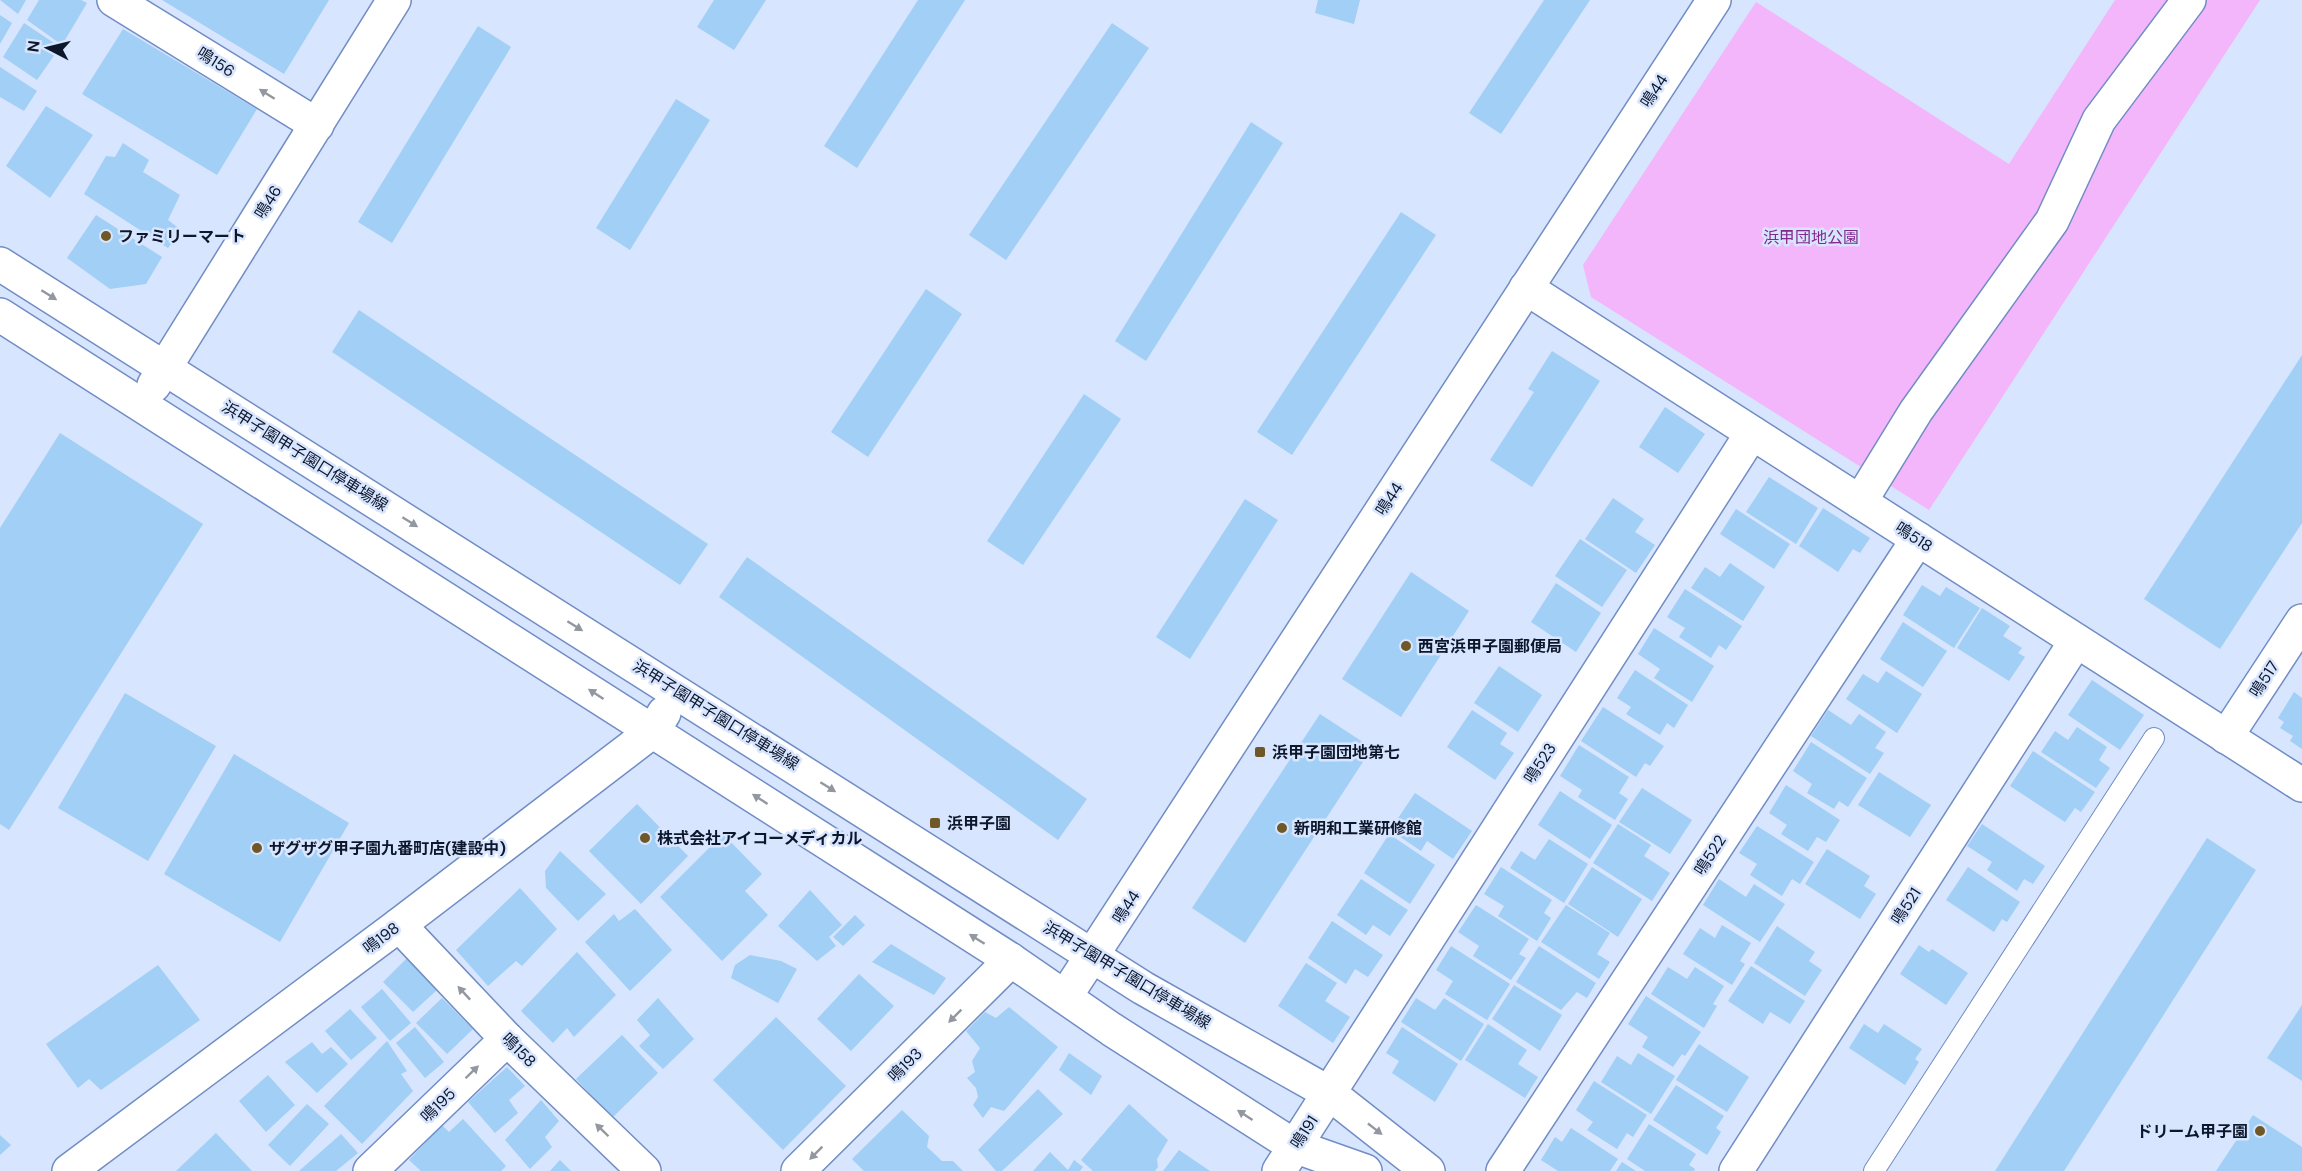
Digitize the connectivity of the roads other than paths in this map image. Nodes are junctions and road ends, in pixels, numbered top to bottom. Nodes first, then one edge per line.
1 (114, 0) edge
2 (394, 0) edge
3 (1714, 0) edge
4 (2189, 0) edge
5 (317, 125) junction
6 (0, 264) edge
7 (1526, 288) junction
8 (0, 315) edge
9 (165, 368) junction
10 (142, 405) junction
11 (1752, 433) junction
12 (1860, 502) junction
13 (1918, 539) junction
14 (2302, 621) edge
15 (2076, 641) junction
16 (678, 691) junction
17 (653, 730) junction
18 (2226, 737) junction
19 (2154, 738) dead end
20 (2302, 785) edge
21 (399, 924) junction
22 (1093, 956) junction
23 (1011, 960) junction
24 (1065, 997) junction
25 (507, 1038) junction
26 (1329, 1093) junction
27 (1287, 1159) edge
28 (69, 1171) edge
29 (370, 1171) edge
30 (644, 1171) edge
31 (798, 1171) edge
32 (1365, 1171) edge
33 (1428, 1171) edge
34 (1503, 1171) edge
35 (1736, 1171) edge
36 (1874, 1171) edge

5 -> 1 street, 鳴156
2 - 5 street, 鳴46
3 - 7 street, 鳴44
4 - 12 street
5 - 9 street, 鳴46
6 -> 9 street, 浜甲子園甲子園口停車場線
7 - 11 street, 鳴518
7 - 22 street, 鳴44
8 - 10 street
9 - 10 street, 鳴46
9 -> 16 street, 浜甲子園甲子園口停車場線
17 -> 10 street
11 - 12 street, 鳴518
11 - 26 street, 鳴523
12 - 13 street, 鳴518
13 - 15 street, 鳴518
13 - 34 street, 鳴522
14 - 18 street, 鳴517
15 - 18 street, 鳴518
15 - 35 street, 鳴521
16 - 17 street, 鳴198
16 -> 22 street, 浜甲子園甲子園口停車場線
17 - 21 street, 鳴198
23 -> 17 street
18 - 20 street, 鳴518
19 - 36 lane
25 -> 21 street, 鳴158
21 - 28 street, 鳴198
22 - 24 street, 鳴44
22 - 26 street, 浜甲子園甲子園口停車場線
23 - 24 street
23 -> 31 street, 鳴193
27 -> 24 street
29 -> 25 street, 鳴195
30 -> 25 street, 鳴158
26 - 27 street, 鳴191
26 -> 33 street, 浜甲子園甲子園口停車場線
27 - 32 street

